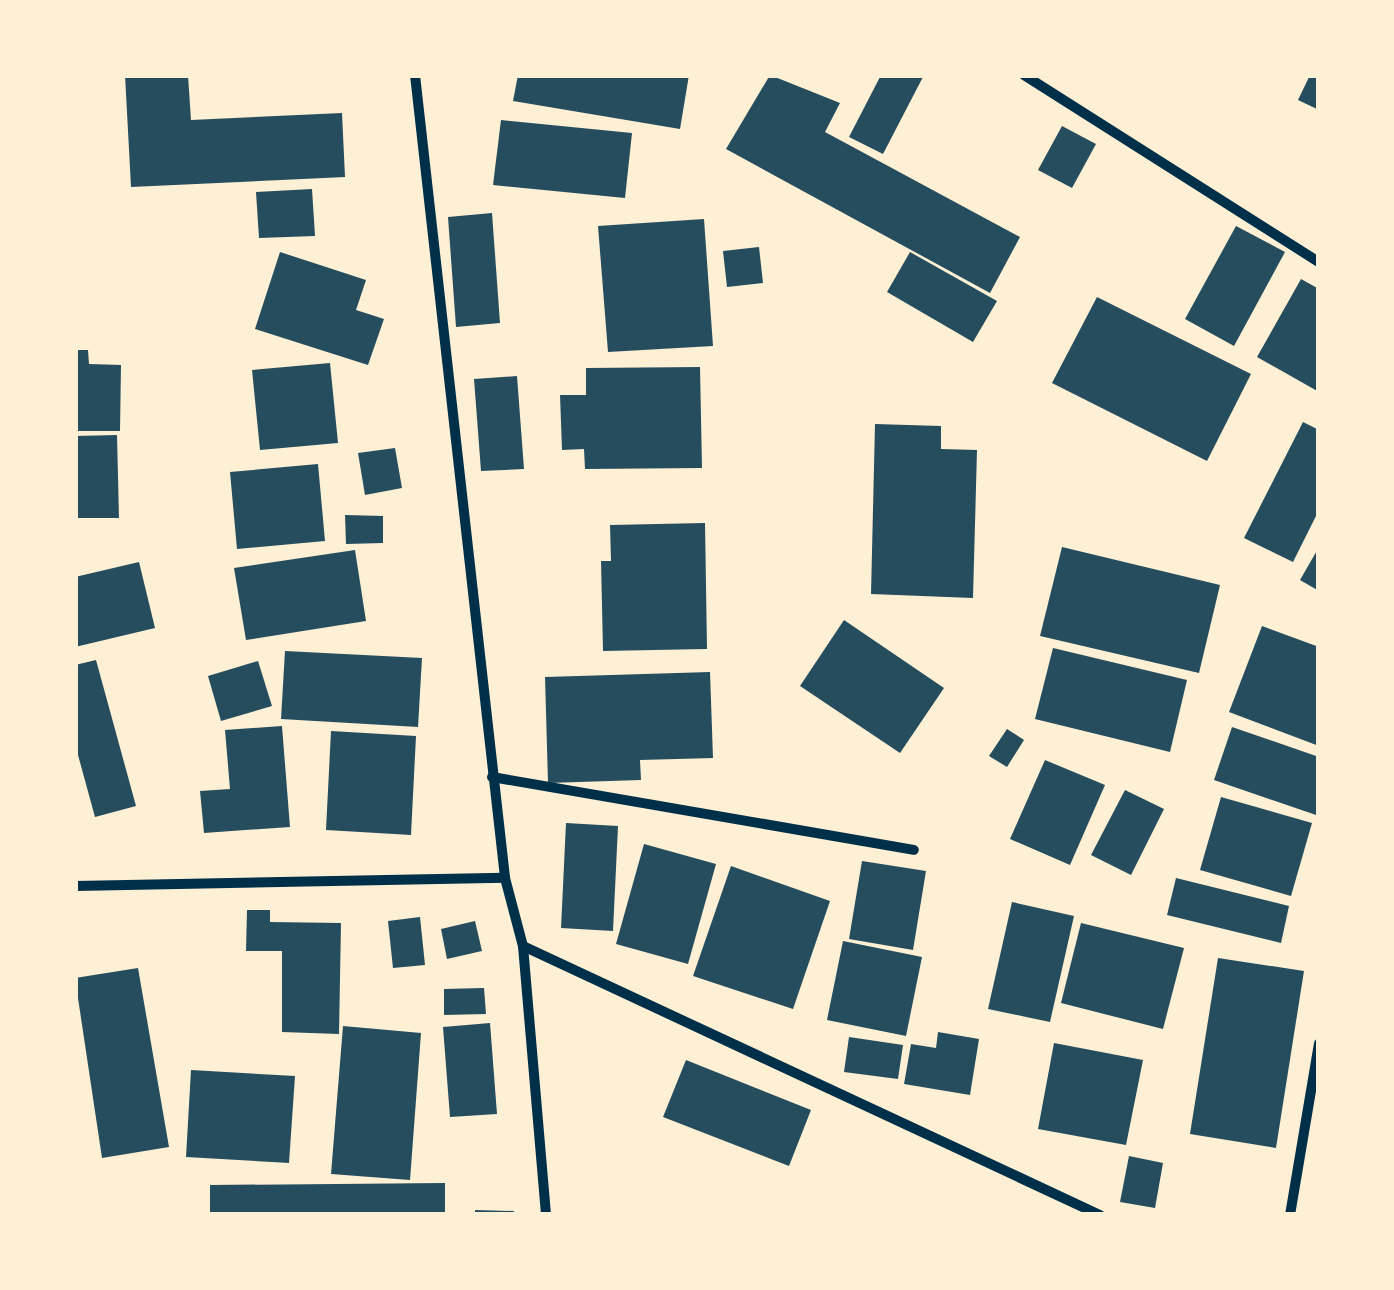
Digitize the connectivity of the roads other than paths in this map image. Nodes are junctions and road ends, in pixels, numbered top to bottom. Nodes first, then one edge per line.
1 (414, 75) edge
2 (1024, 75) edge
3 (1319, 262) edge
4 (492, 777) junction
5 (914, 850) dead end
6 (505, 878) junction
7 (75, 886) edge
8 (523, 946) junction
9 (1319, 1043) edge
10 (546, 1215) edge
11 (1100, 1215) edge
12 (1290, 1215) edge

1 - 4 street
2 - 3 street
4 - 5 street
4 - 6 street
6 - 7 street
6 - 8 street
8 - 10 street
8 - 11 street
9 - 12 street

